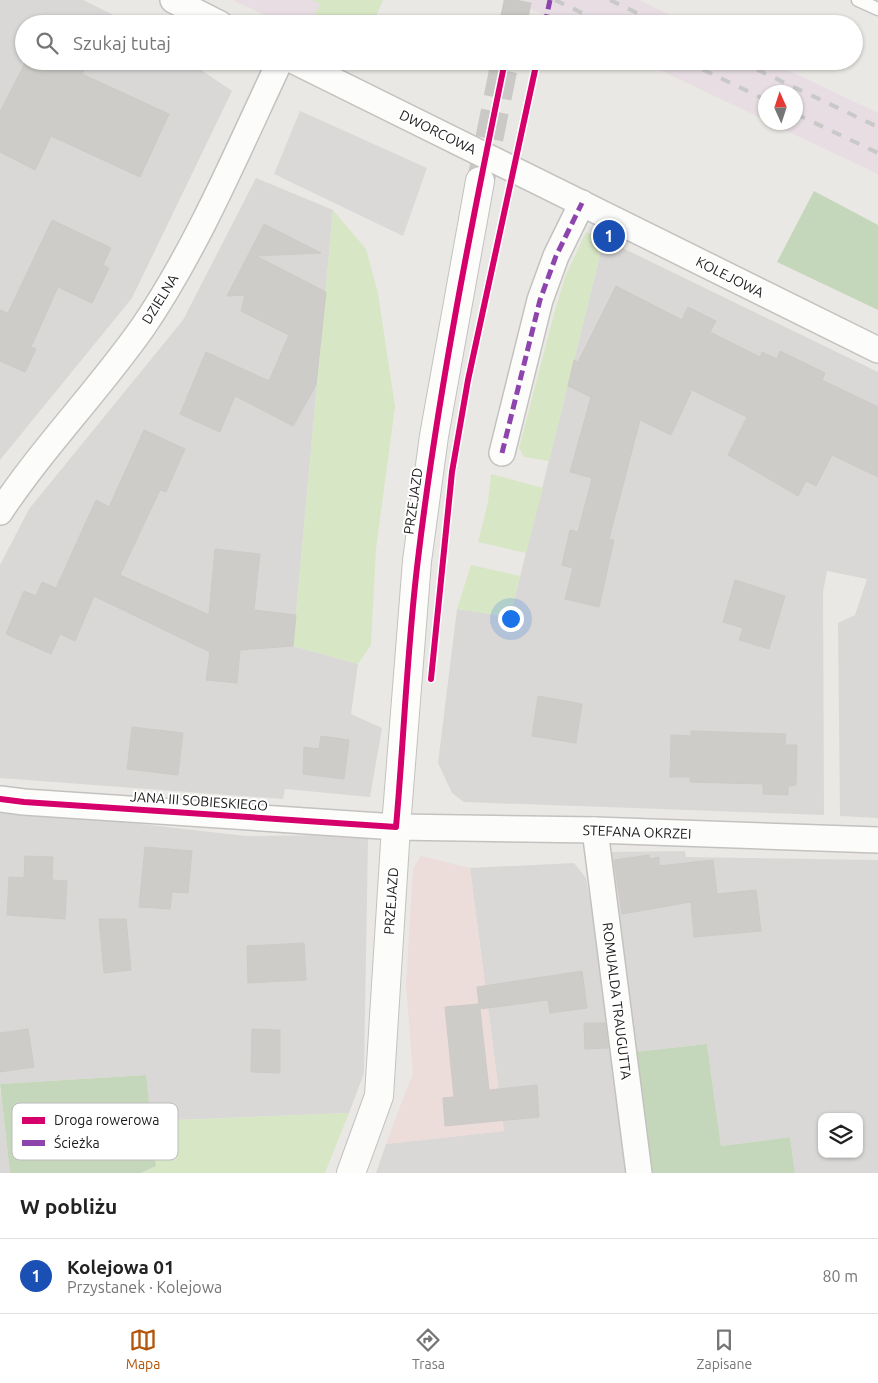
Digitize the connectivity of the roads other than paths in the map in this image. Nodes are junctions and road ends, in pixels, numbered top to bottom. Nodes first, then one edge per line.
1 (173, 0) edge
2 (858, 0) edge
3 (878, 10) edge
4 (202, 15) edge
5 (276, 70) edge
6 (312, 70) edge
7 (480, 181) tunnel mouth
8 (582, 202) junction
9 (878, 350) edge
10 (502, 453) dead end
11 (0, 512) edge
12 (0, 799) edge
13 (396, 827) junction
14 (595, 830) junction
15 (878, 840) edge
16 (351, 1173) edge
17 (639, 1173) edge

1 - 4 street
2 - 3 lane
5 - 11 street, DZIELNA
6 - 8 street, DWORCOWA
7 - 13 street, PRZEJAZD
8 - 9 street, KOLEJOWA
8 - 10 street
12 - 13 street, JANA III SOBIESKIEGO
13 - 14 street, STEFANA OKRZEI
13 - 16 street, PRZEJAZD
14 - 15 street, STEFANA OKRZEI
14 - 17 street, ROMUALDA TRAUGUTTA

